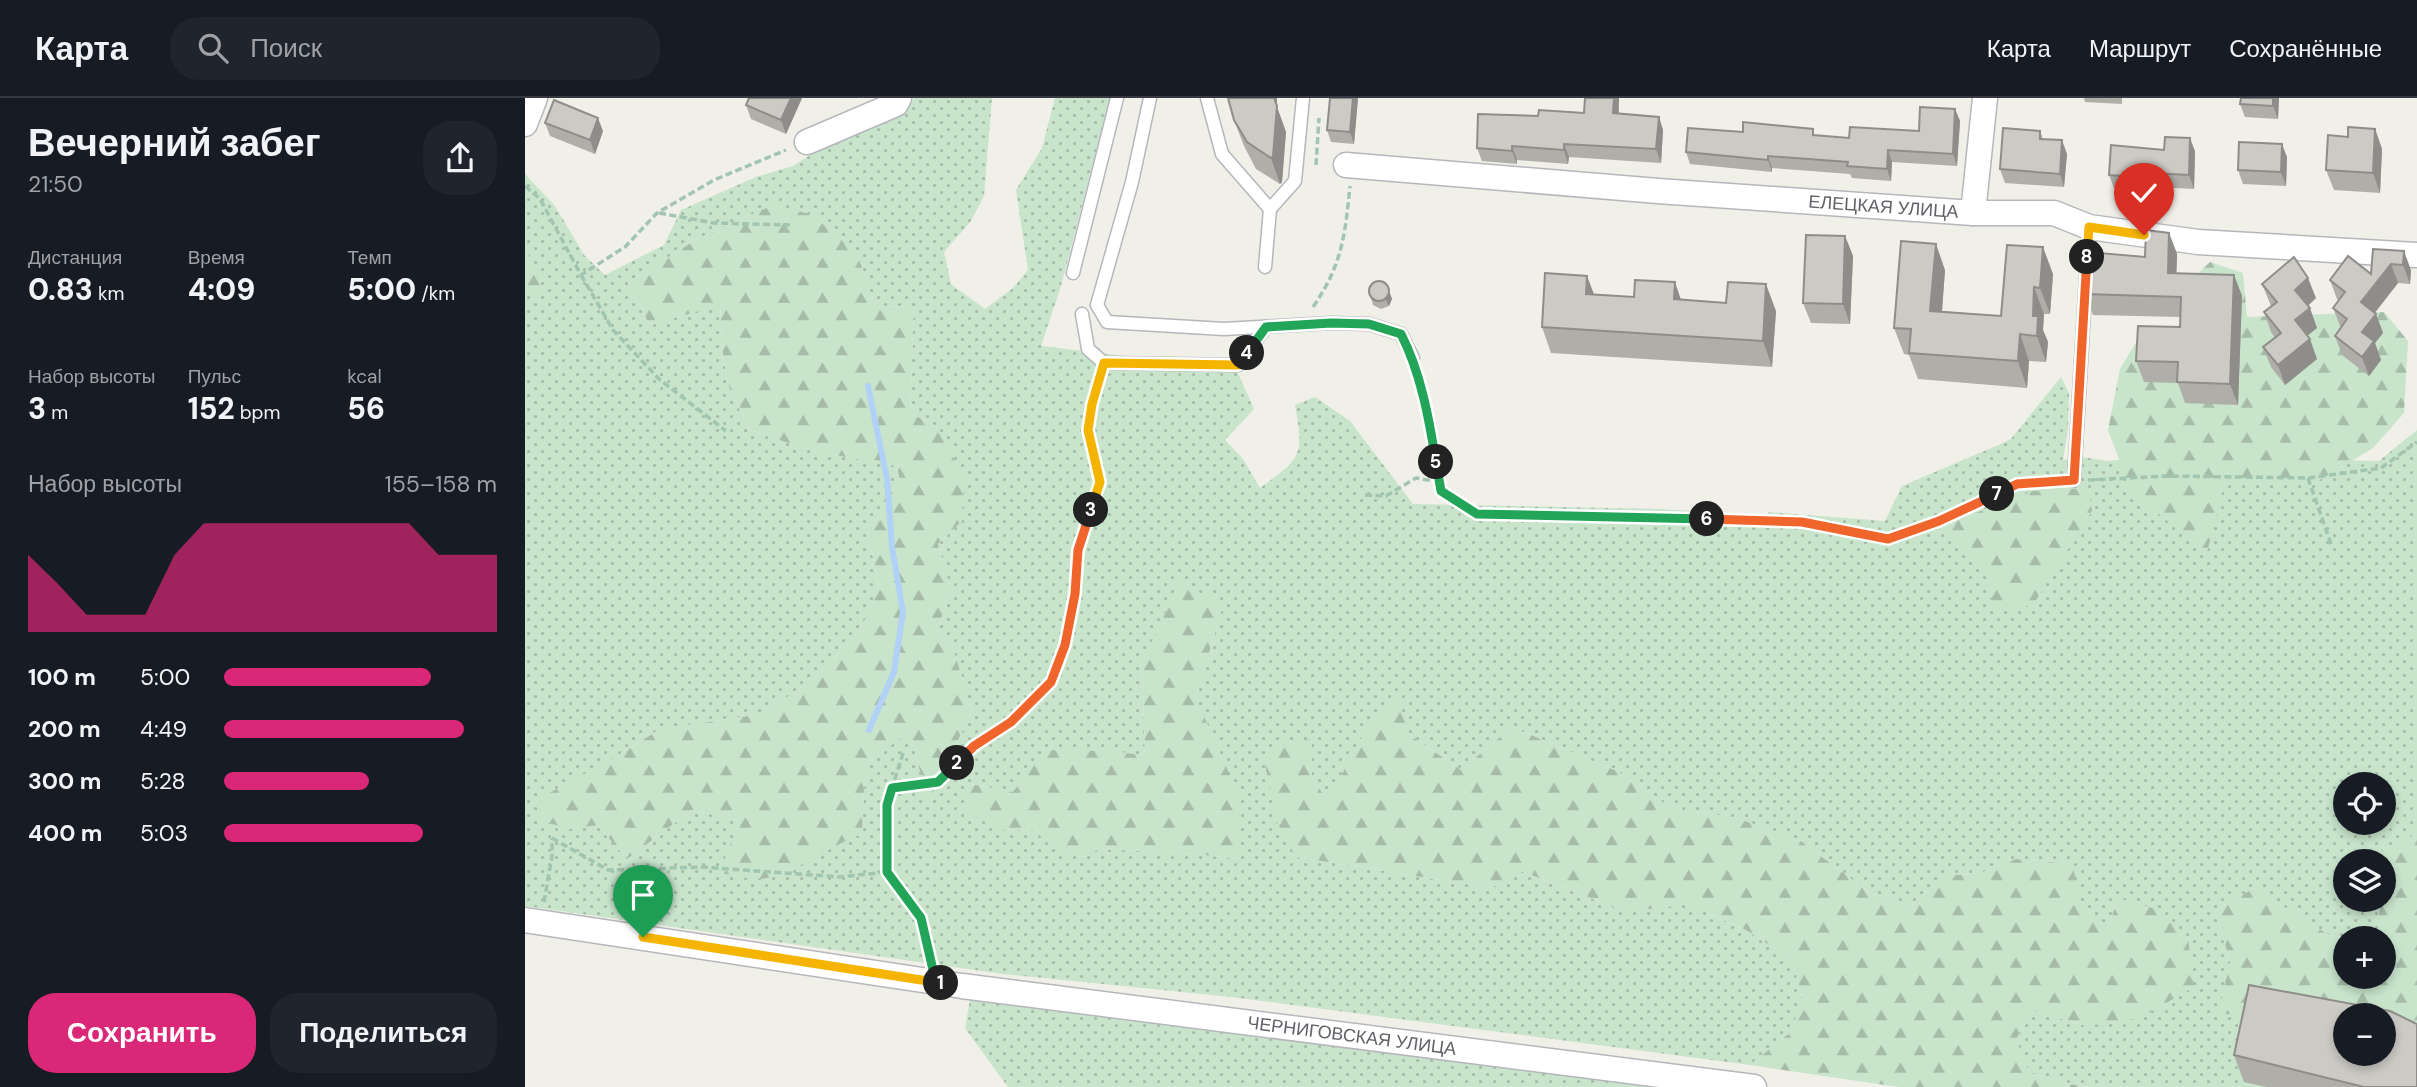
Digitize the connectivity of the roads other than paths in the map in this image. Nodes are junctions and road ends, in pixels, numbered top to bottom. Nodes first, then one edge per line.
1 (535, 98) edge
2 (899, 98) edge
3 (1117, 98) edge
4 (1150, 98) edge
5 (1207, 98) edge
6 (1303, 98) edge
7 (1985, 98) edge
8 (525, 124) edge
9 (807, 142) road end
10 (1349, 165) road end
11 (1270, 209) junction
12 (1973, 213) junction
13 (2089, 227) junction
14 (2417, 255) edge
15 (1265, 267) dead end
16 (1073, 273) dead end
17 (1082, 314) dead end
18 (1266, 327) junction
19 (1413, 358) road end
20 (2074, 480) road end
21 (532, 921) edge
22 (1753, 1087) edge

1 - 8 street
2 - 9 street
3 - 16 lane
4 - 18 lane
5 - 11 lane
6 - 11 lane
7 - 12 street
10 - 12 street, ЕЛЕЦКАЯ УЛИЦА
11 - 15 lane
12 - 13 street, ЕЛЕЦКАЯ УЛИЦА
13 - 14 street, ЕЛЕЦКАЯ УЛИЦА
13 - 20 lane
17 - 18 lane
18 - 19 lane
21 - 22 street, ЧЕРНИГОВСКАЯ УЛИЦА

